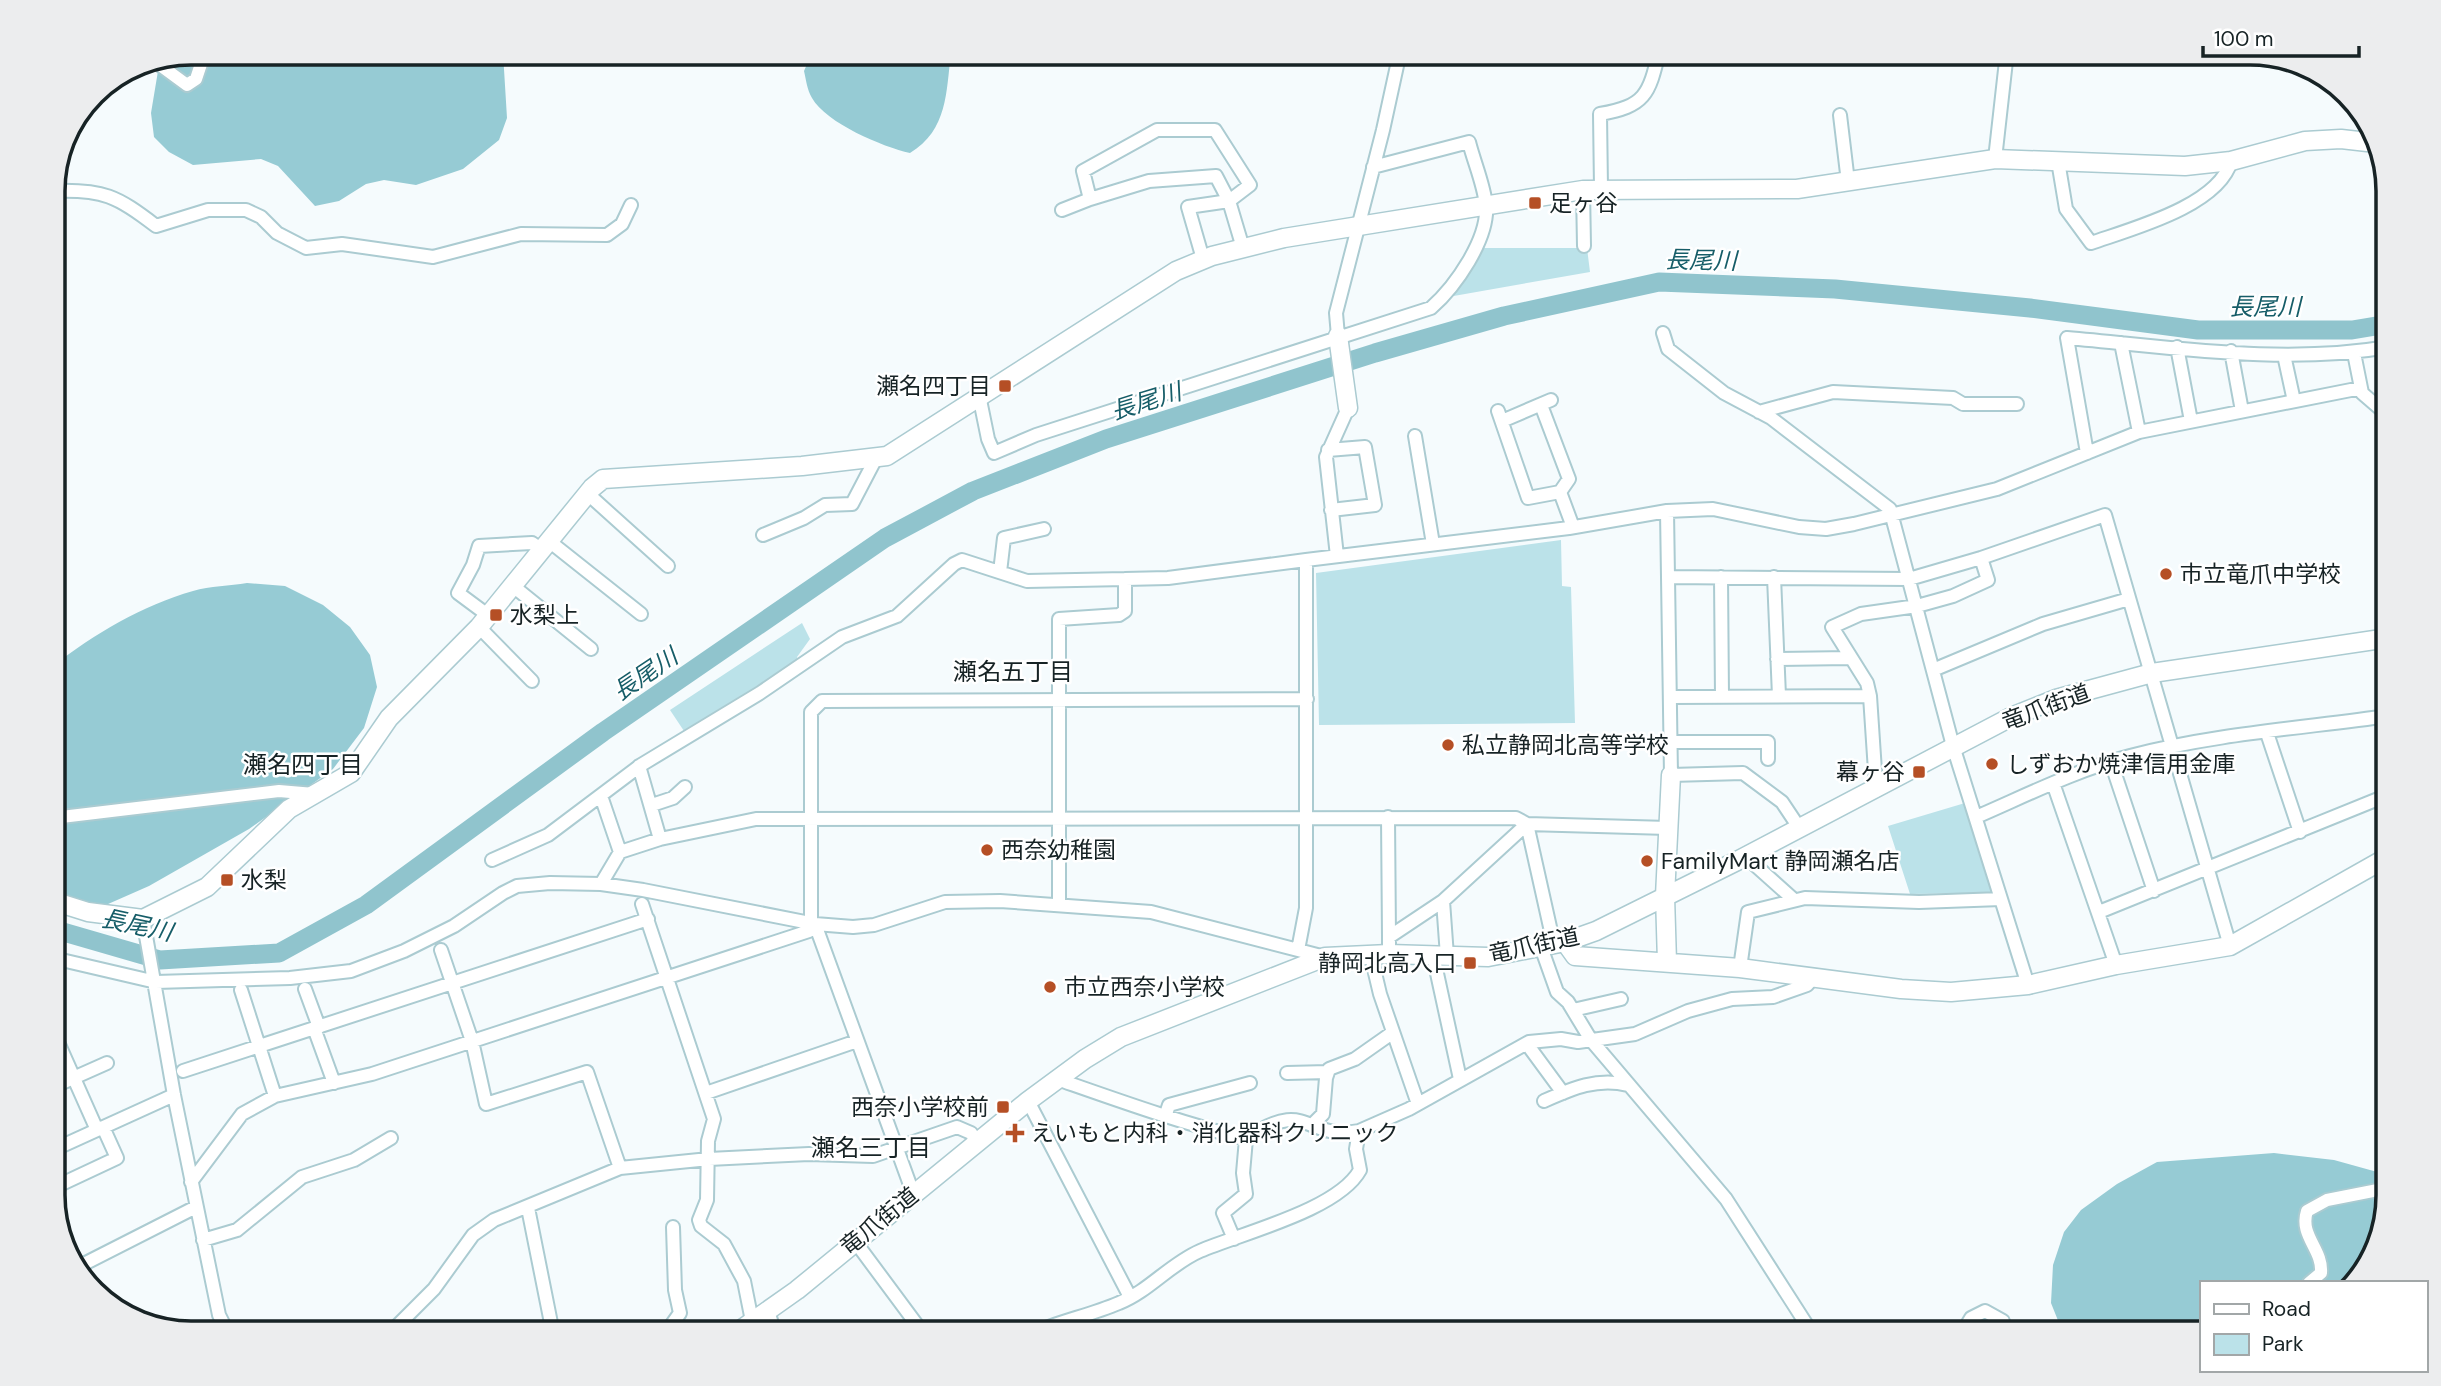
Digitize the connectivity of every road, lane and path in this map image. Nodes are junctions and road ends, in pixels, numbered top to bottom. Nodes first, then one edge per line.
1 (201, 65) edge
2 (1396, 65) edge
3 (1656, 65) edge
4 (2006, 65) edge
5 (163, 68) edge
6 (1840, 115) dead end
7 (2367, 142) edge
8 (1995, 159) junction
9 (2231, 160) junction
10 (2057, 161) junction
11 (1373, 167) junction
12 (1848, 182) junction
13 (1592, 189) junction
14 (65, 191) edge
15 (1090, 200) junction
16 (1229, 201) junction
17 (1486, 204) junction
18 (631, 205) dead end
19 (1062, 210) dead end
20 (1357, 226) junction
21 (1584, 246) dead end
22 (1243, 248) junction
23 (1203, 260) junction
24 (1663, 333) dead end
25 (1338, 336) junction
26 (2121, 342) junction
27 (2177, 347) junction
28 (2376, 349) edge
29 (2231, 351) junction
30 (2354, 353) junction
31 (2284, 355) junction
32 (2361, 388) junction
33 (979, 395) junction
34 (2294, 401) junction
35 (2017, 404) dead end
36 (2376, 405) edge
37 (1348, 408) joint
38 (2242, 411) junction
39 (1759, 412) junction
40 (2191, 421) junction
41 (2138, 432) junction
42 (1415, 436) dead end
43 (1328, 450) junction
44 (2087, 453) junction
45 (875, 460) junction
46 (1560, 492) junction
47 (588, 494) junction
48 (1331, 510) junction
49 (1667, 511) junction
50 (1893, 515) junction
51 (1573, 527) junction
52 (1045, 529) dead end
53 (763, 535) dead end
54 (1433, 544) junction
55 (546, 545) junction
56 (1337, 556) junction
57 (1981, 558) junction
58 (1306, 560) junction
59 (668, 566) dead end
60 (1000, 572) junction
61 (1668, 577) junction
62 (1721, 577) junction
63 (1774, 577) junction
64 (1125, 579) junction
65 (1909, 579) junction
66 (513, 586) junction
67 (2129, 599) junction
68 (1917, 606) junction
69 (641, 614) dead end
70 (484, 621) junction
71 (2376, 640) edge
72 (591, 649) dead end
73 (1850, 658) junction
74 (1777, 659) junction
75 (1933, 670) junction
76 (2152, 673) junction
77 (532, 681) dead end
78 (1779, 696) junction
79 (1870, 696) junction
80 (1670, 697) junction
81 (1722, 697) junction
82 (1059, 699) junction
83 (1307, 699) junction
84 (2376, 718) edge
85 (2267, 733) junction
86 (1671, 742) junction
87 (1953, 746) junction
88 (2173, 746) junction
89 (1768, 759) dead end
90 (2111, 762) junction
91 (639, 766) junction
92 (1671, 775) junction
93 (2053, 783) junction
94 (1876, 786) junction
95 (685, 787) dead end
96 (314, 794) junction
97 (600, 796) junction
98 (2376, 800) edge
99 (652, 805) junction
100 (1307, 816) junction
101 (65, 817) edge
102 (1388, 817) junction
103 (1976, 817) junction
104 (1060, 819) junction
105 (812, 820) junction
106 (1527, 824) junction
107 (1798, 826) junction
108 (1668, 828) junction
109 (2300, 832) junction
110 (660, 839) junction
111 (620, 852) junction
112 (1745, 856) junction
113 (492, 860) dead end
114 (2376, 864) edge
115 (2209, 870) junction
116 (601, 884) junction
117 (2154, 891) junction
118 (1665, 896) junction
119 (1793, 899) junction
120 (2001, 899) junction
121 (1443, 901) junction
122 (642, 904) dead end
123 (65, 905) edge
124 (1059, 905) junction
125 (2099, 912) junction
126 (648, 919) junction
127 (813, 923) junction
128 (144, 927) junction
129 (1554, 945) junction
130 (2230, 946) junction
131 (1383, 949) junction
132 (442, 950) dead end
133 (1298, 950) junction
134 (1440, 956) junction
135 (1325, 957) junction
136 (65, 960) edge
137 (1667, 962) junction
138 (2116, 965) junction
139 (1740, 968) junction
140 (155, 977) junction
141 (668, 977) junction
142 (1814, 977) junction
143 (453, 983) junction
144 (2028, 985) junction
145 (305, 989) dead end
146 (241, 990) dead end
147 (1621, 999) dead end
148 (1573, 1010) junction
149 (317, 1027) junction
150 (1392, 1033) junction
151 (1591, 1040) junction
152 (472, 1041) junction
153 (857, 1041) junction
154 (1527, 1044) junction
155 (257, 1047) junction
156 (65, 1057) edge
157 (107, 1063) dead end
158 (183, 1071) dead end
159 (1328, 1072) junction
160 (1287, 1073) dead end
161 (74, 1077) junction
162 (1057, 1079) junction
163 (1460, 1079) junction
164 (65, 1081) edge
165 (334, 1083) junction
166 (1251, 1083) dead end
167 (1628, 1085) junction
168 (706, 1093) junction
169 (1563, 1093) junction
170 (174, 1096) junction
171 (275, 1096) junction
172 (1028, 1101) junction
173 (1544, 1101) dead end
174 (1418, 1104) junction
175 (1165, 1117) junction
176 (1312, 1125) junction
177 (100, 1128) junction
178 (1359, 1131) junction
179 (391, 1138) dead end
180 (1246, 1139) junction
181 (978, 1143) junction
182 (65, 1144) edge
183 (895, 1150) junction
184 (709, 1159) junction
185 (620, 1168) junction
186 (65, 1179) edge
187 (191, 1182) junction
188 (2376, 1191) edge
189 (913, 1193) junction
190 (197, 1207) junction
191 (528, 1208) junction
192 (673, 1227) dead end
193 (1234, 1239) junction
194 (204, 1240) junction
195 (854, 1240) junction
196 (85, 1263) edge
197 (2311, 1281) edge
198 (1130, 1297) junction
199 (768, 1311) junction
200 (222, 1321) edge
201 (403, 1321) edge
202 (550, 1321) edge
203 (674, 1321) edge
204 (752, 1321) joint
205 (771, 1321) edge
206 (913, 1321) edge
207 (1067, 1321) edge
208 (1804, 1321) edge
209 (1969, 1321) edge
210 (2003, 1321) edge

1 - 5 street
2 - 11 street
3 - 13 street
4 - 8 street
6 - 12 street
7 - 9 street
8 - 10 street
8 - 12 street
9 - 10 street
9 - 10 street
11 - 17 street
11 - 20 street
12 - 13 street
13 - 17 street
13 - 21 street
14 - 18 street
15 - 16 street
15 - 16 street
15 - 19 street
16 - 22 street
16 - 23 street
17 - 20 street
17 - 25 street
20 - 22 street
20 - 25 street
22 - 23 street
23 - 33 street
24 - 39 street
25 - 33 street
25 - 37 street
26 - 27 street
26 - 41 street
26 - 44 street
27 - 29 street
27 - 40 street
28 - 30 street
29 - 31 street
29 - 38 street
30 - 31 street
30 - 32 street
31 - 34 street
32 - 34 street
32 - 36 street
33 - 45 street
34 - 38 street
35 - 39 street
37 - 43 street
38 - 40 street
39 - 50 street
40 - 41 street
41 - 44 street
42 - 54 street
43 - 48 street
43 - 48 street
44 - 50 street
45 - 47 street
45 - 53 street
46 - 46 street
46 - 51 street
47 - 55 street
47 - 59 street
48 - 56 street
49 - 50 street
49 - 51 street
49 - 61 street
50 - 65 street
51 - 54 street
52 - 60 street
54 - 56 street
55 - 66 street
55 - 69 street
55 - 70 street
56 - 58 street
57 - 65 street
57 - 67 street
57 - 68 street
58 - 64 street
58 - 83 street
60 - 64 street
60 - 91 street
61 - 62 street
61 - 80 street
62 - 63 street
62 - 81 street
63 - 65 street
63 - 74 street
64 - 82 street
65 - 68 street
66 - 70 street
66 - 72 street
67 - 75 street
67 - 76 street
68 - 73 street
68 - 75 street
70 - 77 street
70 - 96 street
71 - 76 street, 竜爪街道
73 - 74 street
73 - 79 street
74 - 78 street
75 - 87 street
76 - 87 street, 竜爪街道
76 - 88 street
78 - 79 street
78 - 81 street
79 - 94 street
80 - 81 street
80 - 86 street
82 - 83 street
82 - 104 street
82 - 105 street
83 - 100 street
84 - 85 street
85 - 88 street
85 - 109 street
86 - 89 street
86 - 92 street
87 - 94 street, 竜爪街道
87 - 103 street
88 - 90 street
88 - 115 street
90 - 93 street
90 - 117 street
91 - 97 street
91 - 99 street
92 - 107 street
92 - 108 street
93 - 103 street
93 - 125 street
94 - 107 street, 竜爪街道
95 - 99 street
96 - 101 street
96 - 128 street
97 - 111 street
97 - 113 street
98 - 109 street
99 - 110 street
100 - 102 street
100 - 104 street
100 - 133 street
102 - 106 street
102 - 131 street
103 - 120 street
104 - 105 street
104 - 124 street
105 - 110 street
105 - 127 street
106 - 108 street
106 - 121 street
106 - 129 street
107 - 112 street, 竜爪街道
108 - 118 street
109 - 115 street
110 - 111 street
111 - 116 street
112 - 118 street, 竜爪街道
112 - 119 street
114 - 130 street
115 - 117 street
115 - 130 street
116 - 127 street
116 - 140 street
117 - 125 street
118 - 129 street, 竜爪街道
118 - 137 street
119 - 120 street
119 - 139 street
120 - 144 street
121 - 131 street
121 - 134 street
122 - 126 street
123 - 128 street
124 - 127 street
124 - 133 street
125 - 138 street
126 - 141 street
126 - 143 street
127 - 141 street
127 - 153 street
128 - 140 street
129 - 134 street, 竜爪街道
129 - 137 street
129 - 148 street
130 - 138 street
131 - 134 street, 竜爪街道
131 - 135 street, 竜爪街道
131 - 150 street
132 - 143 street
133 - 135 street
134 - 163 street
135 - 162 street, 竜爪街道
136 - 140 street
137 - 139 street
138 - 144 street
139 - 142 street
140 - 170 street
141 - 152 street
141 - 168 street
142 - 144 street
142 - 151 street
143 - 149 street
143 - 152 street
145 - 149 street
146 - 155 street
147 - 148 street
148 - 151 street
149 - 155 street
149 - 165 street
150 - 159 street
150 - 174 street
151 - 154 street
151 - 167 street
152 - 165 street
152 - 185 street
153 - 168 street
153 - 183 street
154 - 163 street
154 - 169 street
155 - 158 street
155 - 171 street
156 - 161 street
157 - 161 street
159 - 160 street
159 - 176 street
161 - 164 street
161 - 177 street
162 - 172 street, 竜爪街道
162 - 175 street
163 - 174 street
165 - 171 street
166 - 175 street
167 - 169 street
167 - 208 street
168 - 184 street
169 - 173 street
170 - 177 street
170 - 187 street
171 - 187 street
172 - 181 street, 竜爪街道
172 - 198 street
174 - 178 street
175 - 180 street
176 - 178 street
176 - 180 street
177 - 182 street
177 - 186 street
178 - 193 street
179 - 194 street
180 - 193 street
181 - 183 street
181 - 189 street, 竜爪街道
183 - 184 street
183 - 189 street
184 - 185 street
184 - 204 street
185 - 191 street
187 - 190 street
188 - 197 street
189 - 195 street, 竜爪街道
190 - 194 street
190 - 196 street
191 - 201 street
191 - 202 street
192 - 203 street
193 - 198 street
194 - 200 street
195 - 199 street, 竜爪街道
195 - 206 street
198 - 207 street
199 - 204 street, 竜爪街道
199 - 205 street
209 - 210 street

